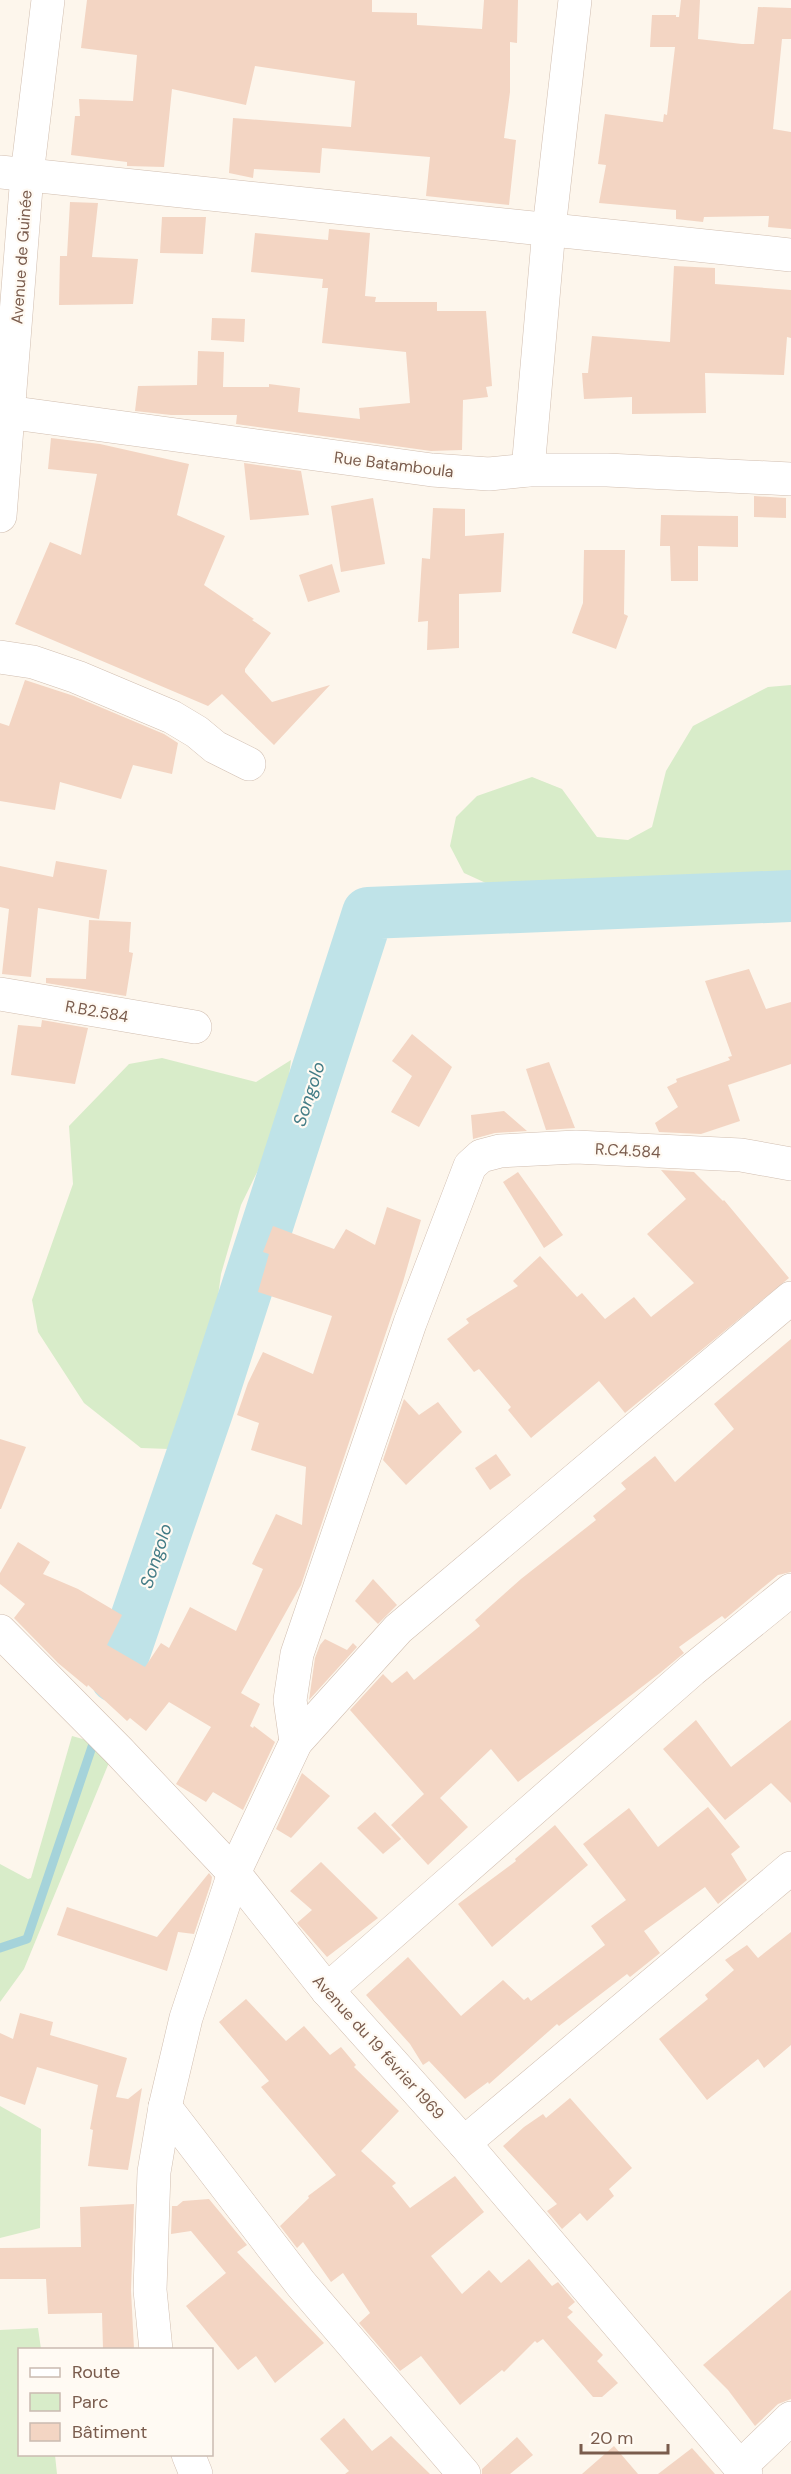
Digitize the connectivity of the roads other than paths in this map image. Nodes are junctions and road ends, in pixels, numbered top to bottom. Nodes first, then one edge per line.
1 (48, 0) edge
2 (575, 0) edge
3 (13, 174) edge
4 (549, 229) junction
5 (791, 255) edge
6 (5, 412) edge
7 (528, 470) junction
8 (791, 479) edge
9 (0, 516) edge
10 (0, 657) edge
11 (249, 764) dead end
12 (0, 994) edge
13 (195, 1027) dead end
14 (791, 1164) edge
15 (791, 1298) edge
16 (791, 1590) edge
17 (0, 1631) edge
18 (296, 1742) junction
19 (791, 1868) edge
20 (234, 1873) junction
21 (327, 1990) junction
22 (165, 2107) junction
23 (464, 2143) junction
24 (156, 2348) edge
25 (791, 2418) edge
26 (189, 2456) edge
27 (743, 2470) edge
28 (196, 2474) edge
29 (464, 2474) edge

1 - 3 street, Avenue de Guinée
2 - 4 street
3 - 4 street
3 - 6 street, Avenue de Guinée
4 - 5 street
4 - 7 street
6 - 7 street, Rue Batamboula
6 - 9 street, Avenue de Guinée
7 - 8 street, Rue Batamboula
10 - 11 street
12 - 13 street, R.B2.584
14 - 18 street, R.C4.584
15 - 18 street
16 - 21 street
17 - 20 street, Avenue du 19 février 1969
18 - 20 street
19 - 23 street
20 - 21 street, Avenue du 19 février 1969
20 - 22 street
21 - 23 street, Avenue du 19 février 1969
22 - 24 street
22 - 29 street
23 - 27 street, Avenue du 19 février 1969
25 - 27 street
26 - 28 street

